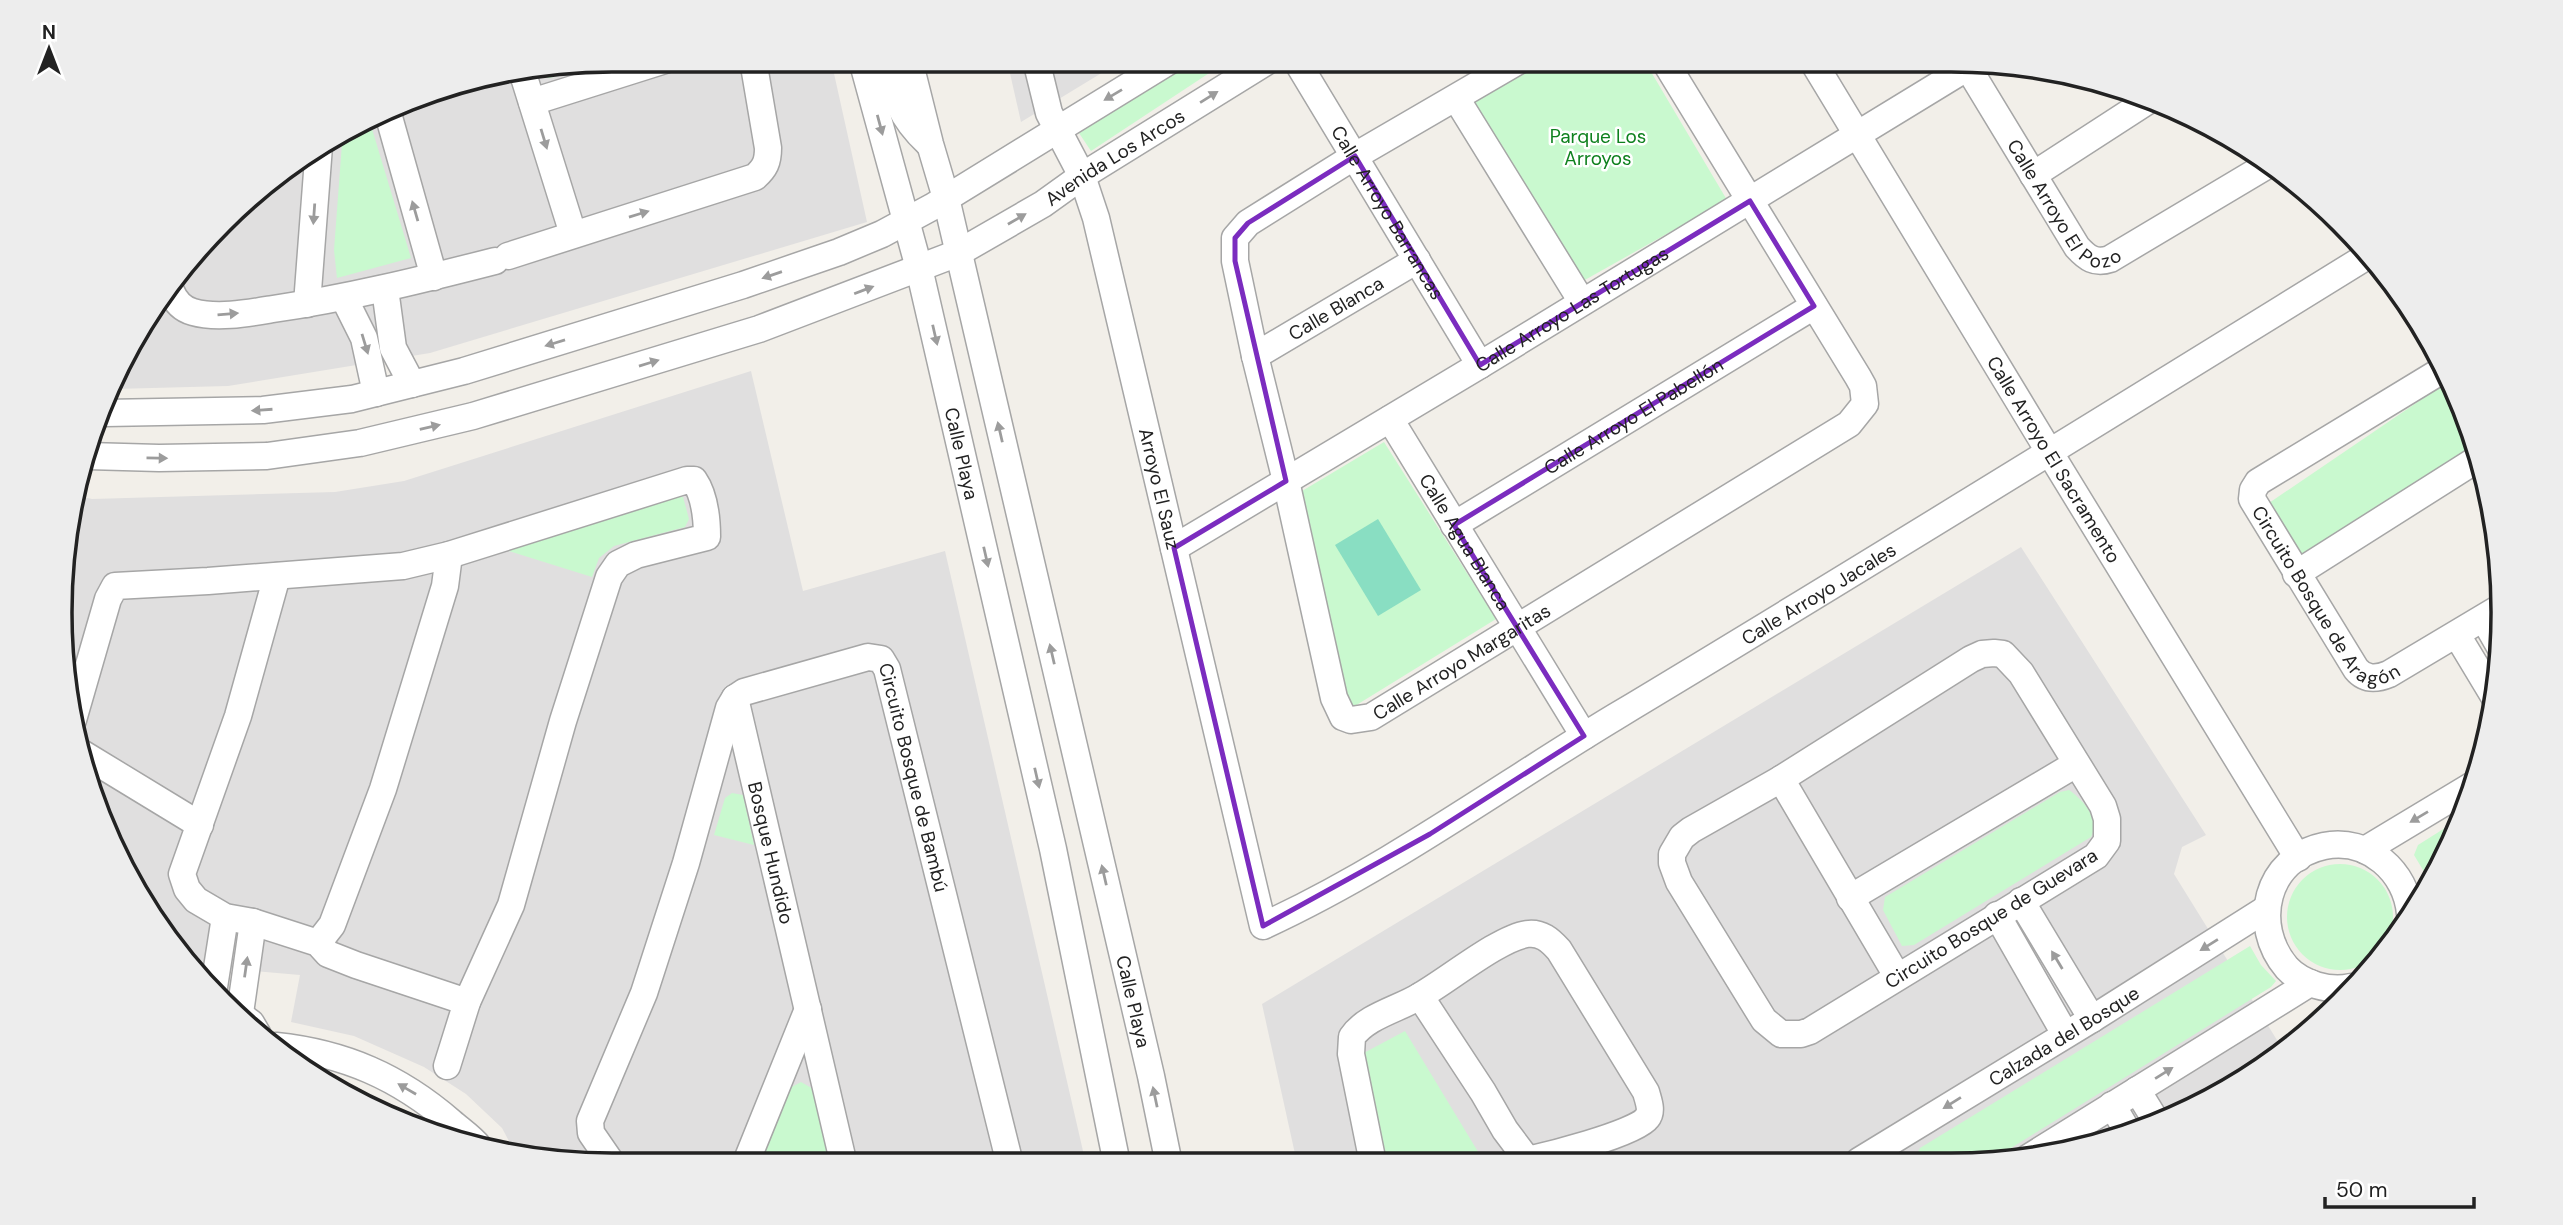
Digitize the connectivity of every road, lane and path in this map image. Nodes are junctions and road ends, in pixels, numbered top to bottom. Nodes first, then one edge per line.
1 (627, 72) edge
2 (755, 72) edge
3 (865, 72) edge
4 (889, 72) edge
5 (912, 72) edge
6 (1039, 72) edge
7 (1151, 72) edge
8 (1250, 72) edge
9 (1304, 72) edge
10 (1499, 72) edge
11 (1671, 72) edge
12 (1819, 72) edge
13 (1954, 72) edge
14 (1971, 73) edge
15 (525, 79) edge
16 (1456, 97) junction
17 (532, 102) junction
18 (2132, 103) edge
19 (390, 120) edge
20 (1056, 130) junction
21 (1857, 135) junction
22 (930, 144) junction
23 (1356, 156) junction
24 (318, 159) edge
25 (2260, 169) edge
26 (2033, 175) junction
27 (1082, 176) junction
28 (946, 198) junction
29 (1750, 201) junction
30 (905, 222) junction
31 (573, 234) junction
32 (958, 253) junction
33 (1417, 260) junction
34 (2360, 260) edge
35 (919, 268) junction
36 (434, 277) junction
37 (385, 289) junction
38 (175, 295) edge
39 (344, 298) junction
40 (1581, 302) junction
41 (307, 304) junction
42 (1814, 306) junction
43 (1255, 356) junction
44 (1480, 365) junction
45 (2436, 374) edge
46 (392, 389) junction
47 (312, 406) junction
48 (110, 413) edge
49 (1390, 419) junction
50 (399, 434) junction
51 (316, 450) junction
52 (2049, 453) junction
53 (95, 456) edge
54 (2470, 464) edge
55 (1286, 481) junction
56 (1454, 525) junction
57 (1174, 548) junction
58 (449, 555) junction
59 (2296, 574) junction
60 (277, 576) junction
61 (2491, 614) edge
62 (1517, 628) junction
63 (2457, 635) junction
64 (2487, 684) edge
65 (735, 698) junction
66 (79, 700) edge
67 (1584, 736) junction
68 (92, 759) edge
69 (2076, 764) junction
70 (1781, 779) junction
71 (2460, 793) edge
72 (200, 825) junction
73 (1095, 838) junction
74 (1053, 849) junction
75 (2365, 850) junction
76 (2298, 858) junction
77 (1850, 898) junction
78 (2021, 901) junction
79 (2407, 901) edge
80 (2266, 909) junction
81 (1997, 915) junction
82 (225, 917) junction
83 (253, 922) junction
84 (1263, 926) joint
85 (318, 943) junction
86 (1897, 976) junction
87 (215, 979) edge
88 (2310, 983) junction
89 (2340, 987) edge
90 (1420, 996) junction
91 (238, 1002) edge
92 (467, 1002) junction
93 (808, 1009) junction
94 (2092, 1019) junction
95 (2066, 1034) junction
96 (293, 1049) edge
97 (447, 1066) dead end
98 (2137, 1090) junction
99 (2112, 1105) junction
100 (2152, 1114) edge
101 (2124, 1125) edge
102 (460, 1131) edge
103 (2050, 1144) edge
104 (604, 1153) edge
105 (749, 1153) edge
106 (841, 1153) edge
107 (1007, 1153) edge
108 (1115, 1153) edge
109 (1167, 1153) edge
110 (1371, 1153) edge
111 (1516, 1153) edge
112 (1551, 1153) edge
113 (1889, 1153) edge

1 - 17 street
31 -> 2 street
3 -> 30 street, Calle Playa
4 - 22 street
5 - 22 street, Calle Playa
6 - 20 street, Arroyo El Sauz
7 -> 20 street
27 -> 8 street, Avenida Los Arcos
9 - 23 street, Calle Arroyo Barrancas
10 - 16 street, Calle Arroyo Margaritas
11 - 29 street, Calle Arroyo Margaritas
12 - 21 street, Calle Arroyo El Sacramento
13 - 21 street, Calle Arroyo Las Tortugas
14 - 26 street, Calle Arroyo El Pozo
15 - 17 street
16 - 23 street, Calle Arroyo Margaritas
16 - 40 street
17 -> 31 street
18 - 26 street
36 -> 19 street
20 - 27 street, Arroyo El Sauz
20 - 28 street
21 - 29 street, Calle Arroyo Las Tortugas
21 - 52 street, Calle Arroyo El Sacramento
22 - 28 street, Calle Playa
23 - 33 street, Calle Arroyo Barrancas
23 - 43 street, Calle Arroyo Margaritas
24 -> 41 street
25 - 26 street, Calle Arroyo El Pozo
32 -> 27 street, Avenida Los Arcos
27 - 57 street, Arroyo El Sauz
28 - 30 street
28 - 32 street, Calle Playa
29 - 40 street, Calle Arroyo Las Tortugas
29 - 42 street, Calle Arroyo Margaritas
30 - 35 street, Calle Playa
30 -> 46 street
31 - 36 street
32 - 35 street, Avenida Los Arcos
73 -> 32 street, Calle Playa
33 - 43 street, Calle Blanca
33 - 44 street, Calle Arroyo Barrancas
34 - 52 street, Calle Arroyo Jacales
50 -> 35 street, Avenida Los Arcos
35 -> 74 street, Calle Playa
36 - 37 street
37 - 39 street
37 - 46 street
38 -> 41 street
39 - 41 street
39 -> 46 street
40 - 44 street, Calle Arroyo Las Tortugas
42 - 56 street, Calle Arroyo El Pabellón
42 - 62 street, Calle Arroyo Margaritas
43 - 55 street, Calle Arroyo Margaritas
44 - 49 street, Calle Arroyo Las Tortugas
45 - 59 street, Circuito Bosque de Aragón
46 - 47 street
46 - 50 street
47 -> 48 street
47 - 51 street
49 - 55 street, Calle Arroyo Las Tortugas
49 - 56 street, Calle Agua Blanca
50 - 51 street, Avenida Los Arcos
53 -> 51 street, Avenida Los Arcos
52 - 67 street, Calle Arroyo Jacales
52 - 76 street, Calle Arroyo El Sacramento
54 - 59 street
55 - 57 street, Calle Arroyo Las Tortugas
55 - 62 street, Calle Arroyo Margaritas
56 - 62 street, Calle Agua Blanca
57 - 84 street, Arroyo El Sauz
58 - 60 street
58 - 85 street
58 - 92 street
59 - 63 street, Circuito Bosque de Aragón
60 - 66 street
60 - 72 street
61 - 63 street, Circuito Bosque de Aragón
62 - 67 street, Calle Agua Blanca
63 - 64 street
65 - 93 street, Bosque Hundido
65 - 104 street
65 - 107 street, Circuito Bosque de Bambú
67 - 84 street, Calle Arroyo Jacales
68 - 72 street
69 - 70 street, Circuito Bosque de Guevara
69 - 77 street
69 - 78 street, Circuito Bosque de Guevara
70 - 77 street
70 - 86 street, Circuito Bosque de Guevara
71 -> 75 street
72 - 82 street
73 - 74 street
109 -> 73 street, Calle Playa
74 - 108 street, Calle Playa
75 - 76 street
75 - 79 street
76 - 80 street
77 - 86 street
78 - 81 street, Circuito Bosque de Guevara
94 -> 78 street
80 - 88 street
80 -> 94 street, Calzada del Bosque
81 - 86 street, Circuito Bosque de Guevara
81 - 95 street
82 - 83 street
82 - 87 street
83 - 85 street
91 -> 83 street
85 - 92 street
88 - 89 street
98 -> 88 street
90 - 110 street
90 - 111 street
90 - 112 street
92 - 97 street
93 - 105 street
93 - 106 street, Bosque Hundido
94 - 95 street, Calzada del Bosque
95 -> 113 street, Calzada del Bosque
102 -> 96 street
98 - 99 street
98 - 100 street
99 - 101 street
99 - 103 street

